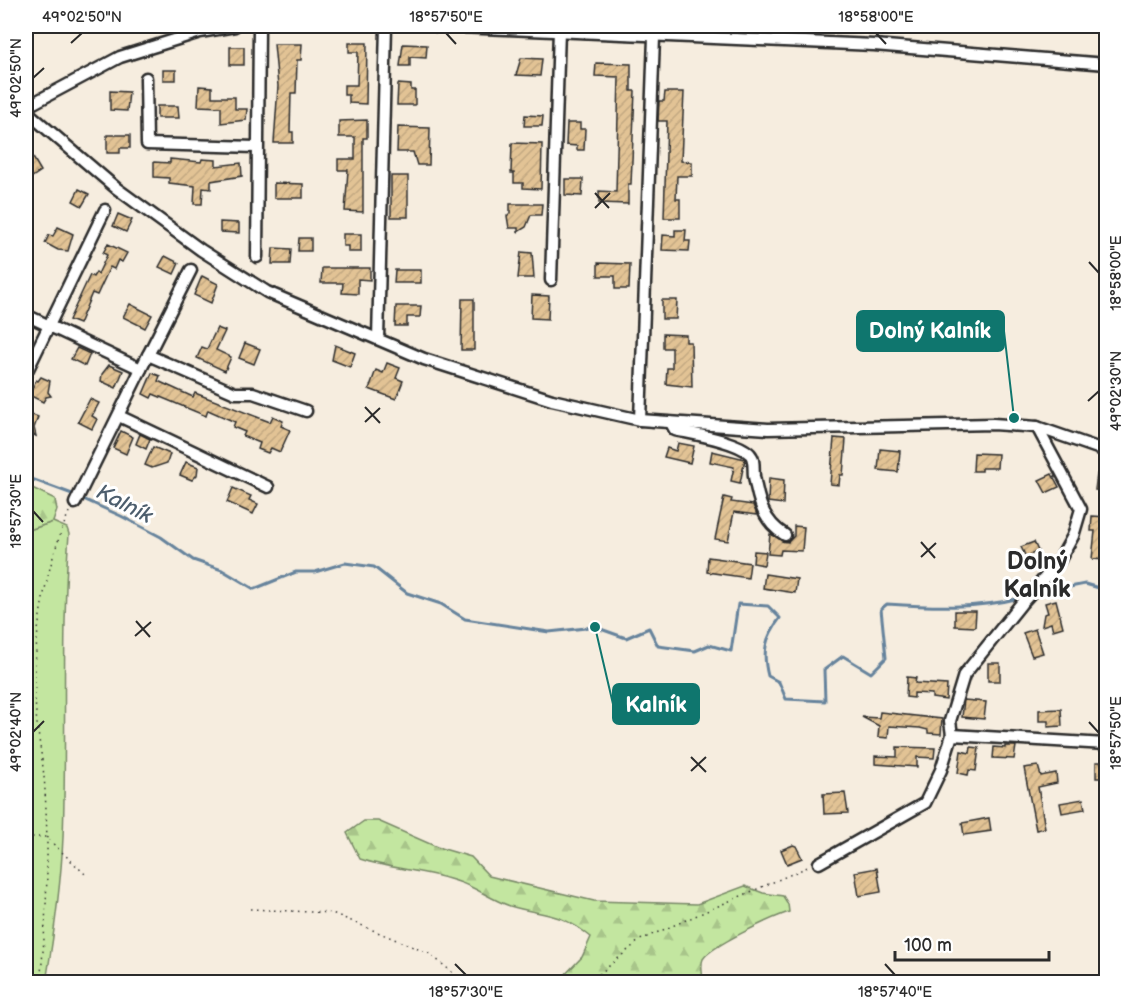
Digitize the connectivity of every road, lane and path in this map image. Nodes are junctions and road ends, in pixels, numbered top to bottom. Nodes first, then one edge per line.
1 (236, 26) edge
2 (259, 26) edge
3 (386, 26) edge
4 (436, 26) edge
5 (198, 29) edge
6 (559, 30) junction
7 (654, 36) junction
8 (1107, 63) edge
9 (146, 78) dead end
10 (26, 109) edge
11 (256, 147) junction
12 (105, 210) dead end
13 (257, 257) dead end
14 (191, 270) dead end
15 (551, 280) dead end
16 (26, 315) edge
17 (49, 325) junction
18 (378, 339) junction
19 (148, 355) junction
20 (141, 369) junction
21 (26, 373) edge
22 (306, 411) dead end
23 (119, 416) junction
24 (640, 420) junction
25 (671, 423) junction
26 (1037, 427) junction
27 (1107, 451) edge
28 (268, 487) dead end
29 (75, 503) joint
30 (785, 535) dead end
31 (952, 735) junction
32 (1107, 744) edge
33 (26, 837) edge
34 (46, 837) junction
35 (819, 863) joint
36 (85, 874) dead end
37 (250, 909) dead end
38 (40, 982) edge
39 (465, 982) edge
40 (590, 982) edge

1 - 5 street
2 - 11 street
3 - 18 street
4 - 6 street
5 - 10 street
6 - 7 street
6 - 15 street
7 - 8 street
7 - 24 street
9 - 11 street
10 - 18 street
11 - 13 street
12 - 17 street
14 - 19 street
16 - 17 street
17 - 20 street
17 - 21 street
18 - 24 street
19 - 20 street
19 - 22 street
20 - 23 street
23 - 28 street
23 - 29 street
24 - 25 street
25 - 26 street
25 - 30 street
26 - 27 street
26 - 31 street
29 - 34 path
31 - 32 street
31 - 35 street
33 - 34 path
34 - 36 path
34 - 38 path
35 - 40 path
37 - 39 path

